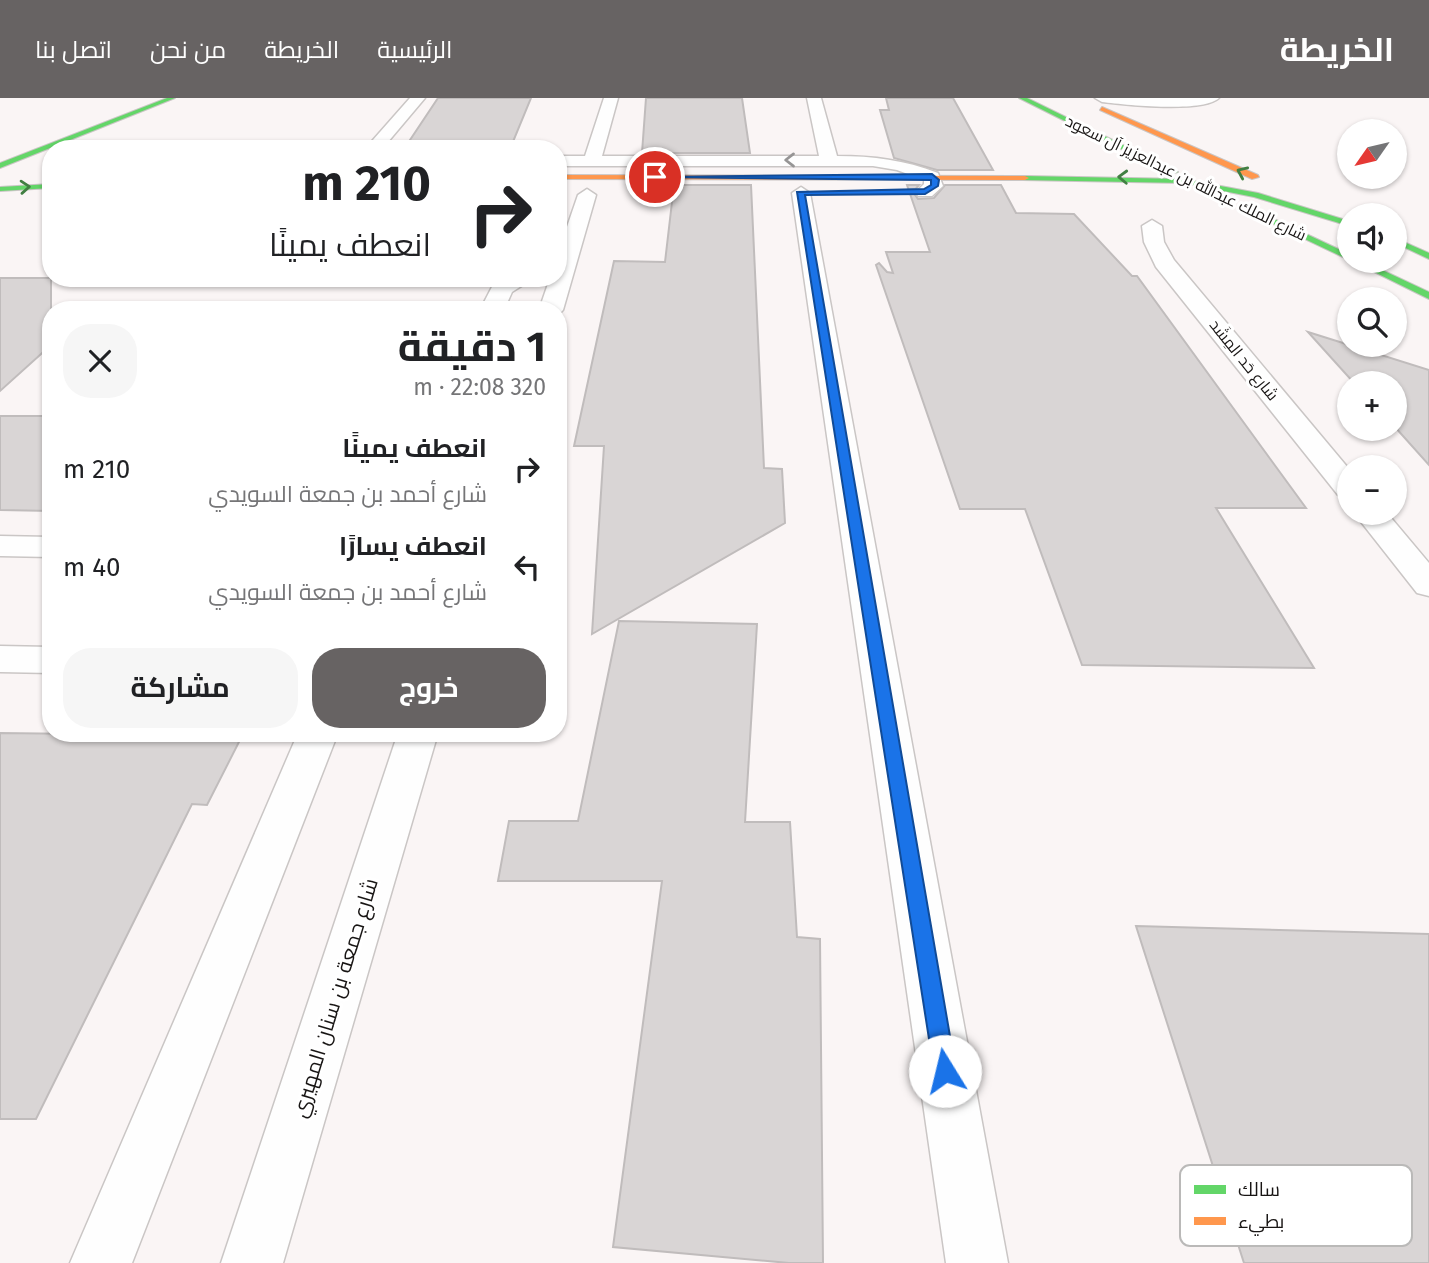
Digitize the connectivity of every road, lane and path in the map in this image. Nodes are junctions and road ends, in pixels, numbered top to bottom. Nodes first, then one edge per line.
1 (172, 98) edge
2 (418, 98) edge
3 (611, 98) edge
4 (814, 98) edge
5 (1022, 98) edge
6 (1212, 98) edge
7 (1094, 100) edge
8 (1162, 103) junction
9 (1144, 128) junction
10 (96, 130) junction
11 (1106, 139) junction
12 (69, 140) edge
13 (88, 140) edge
14 (381, 140) edge
15 (42, 150) edge
16 (829, 160) junction
17 (567, 161) edge
18 (592, 161) junction
19 (0, 166) edge
20 (41, 168) dead end
21 (1060, 176) junction
22 (567, 177) edge
23 (627, 177) junction
24 (1192, 180) junction
25 (929, 184) junction
26 (42, 187) edge
27 (0, 189) edge
28 (801, 192) junction
29 (585, 194) joint
30 (640, 194) dead end
31 (1138, 197) dead end
32 (1337, 216) edge
33 (1337, 218) edge
34 (1251, 219) dead end
35 (1152, 226) dead end
36 (1295, 231) junction
37 (1407, 246) edge
38 (1337, 251) edge
39 (567, 252) edge
40 (1429, 256) edge
41 (1381, 273) edge
42 (1429, 296) edge
43 (1337, 473) edge
44 (1380, 525) edge
45 (0, 546) edge
46 (42, 547) edge
47 (1429, 585) edge
48 (0, 659) edge
49 (42, 660) edge
50 (314, 742) edge
51 (415, 742) edge
52 (101, 1263) edge
53 (253, 1263) edge
54 (976, 1263) edge

1 - 10 main road
2 - 14 street
3 - 18 street
4 - 16 street
5 - 11 main road, شارع الملك عبدالله بن عبدالعزيز آل سعود
6 - 8 street
7 - 8 street
7 - 9 main road, شارع الملك عبدالله بن عبدالعزيز آل سعود
8 - 9 street
32 -> 9 main road, شارع الملك عبدالله بن عبدالعزيز آل سعود
10 - 12 main road
10 - 13 main road
11 - 21 main road
11 - 24 main road, شارع الملك عبدالله بن عبدالعزيز آل سعود
15 - 19 main road
16 -> 18 street
16 - 25 street
17 - 18 street
19 - 20 main road
24 -> 21 main road
21 - 25 main road
22 - 23 main road
23 - 25 main road
23 - 29 main road
24 - 33 main road
24 - 36 main road, شارع الملك عبدالله بن عبدالعزيز آل سعود
25 - 28 main road
25 - 31 main road
27 -> 26 main road
28 - 30 main road
28 - 54 street
29 - 39 street
34 - 36 main road
35 - 43 street, شارع حَد المِشَد
36 - 38 main road, شارع الملك عبدالله بن عبدالعزيز آل سعود
37 - 40 main road
41 - 42 main road
44 - 47 street
45 - 46 street
48 - 49 street
50 - 52 street
51 - 53 street, شارع جمعة بن سنان المهيري

